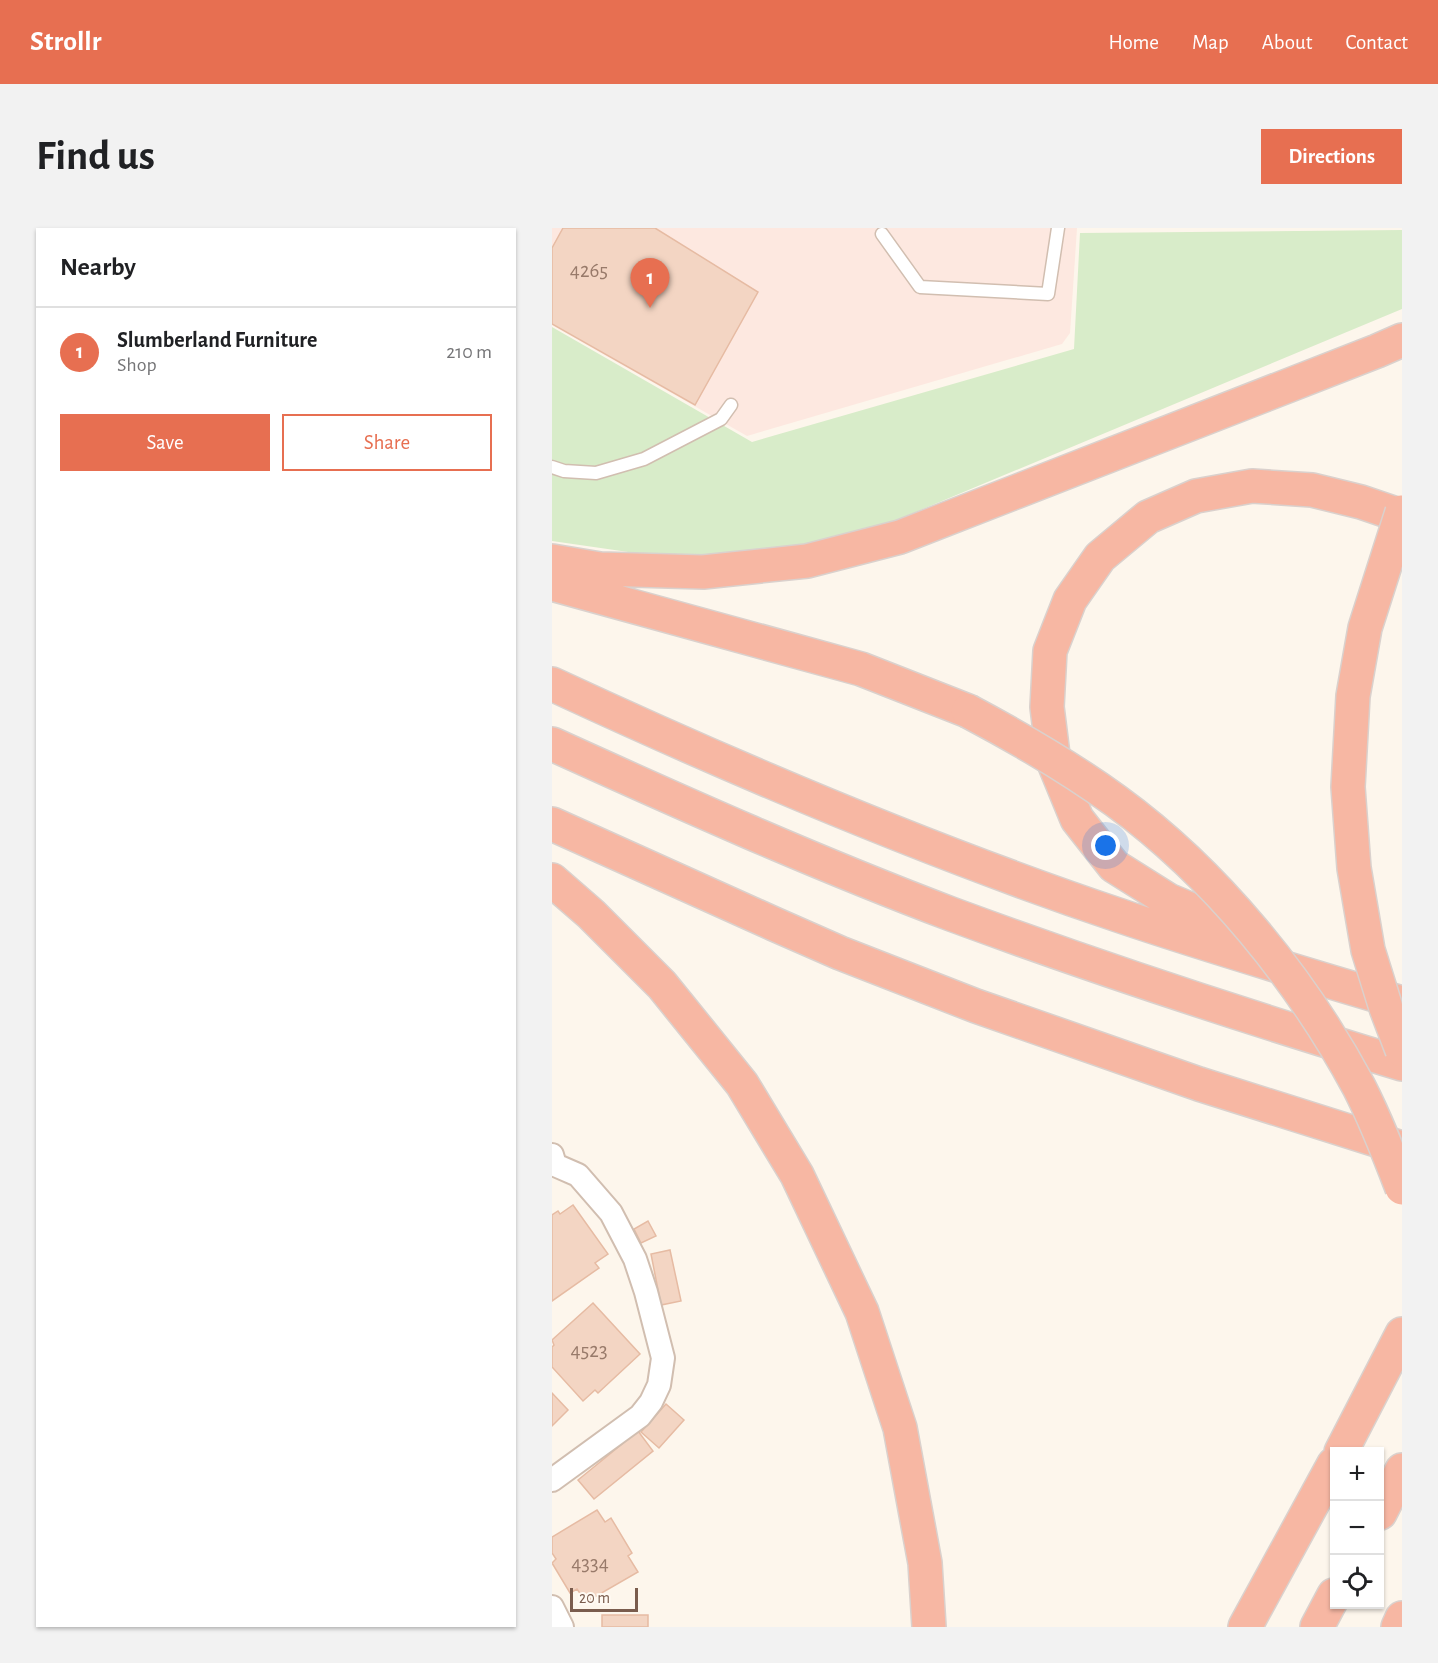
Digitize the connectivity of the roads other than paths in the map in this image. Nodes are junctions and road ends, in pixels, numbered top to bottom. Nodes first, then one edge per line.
1 (1058, 228) edge
2 (882, 234) dead end
3 (1402, 340) edge
4 (731, 405) dead end
5 (552, 467) edge
6 (1402, 514) edge
7 (552, 561) edge
8 (552, 584) edge
9 (552, 684) edge
10 (552, 744) edge
11 (552, 824) edge
12 (552, 880) edge
13 (1256, 959) junction
14 (1402, 1003) edge
15 (1402, 1050) edge
16 (1402, 1064) edge
17 (1392, 1145) edge
18 (553, 1162) edge
19 (1402, 1188) edge
20 (1402, 1334) edge
21 (1344, 1447) edge
22 (1402, 1470) edge
23 (1330, 1473) edge
24 (552, 1480) edge
25 (1384, 1505) edge
26 (1330, 1604) edge
27 (552, 1607) edge
28 (1402, 1618) edge
29 (562, 1627) edge
30 (929, 1627) edge
31 (1245, 1627) edge
32 (1317, 1627) edge
33 (1398, 1627) edge

1 - 2 lane
3 - 7 highway
4 - 5 lane
6 - 13 highway
6 - 15 highway, bridge
8 - 19 highway, bridge
9 - 13 highway
10 - 16 highway
11 - 17 highway
12 - 30 highway
13 - 14 highway
18 - 24 street
20 - 21 highway
22 - 25 highway
23 - 31 highway
26 - 32 highway
27 - 29 street
28 - 33 highway

